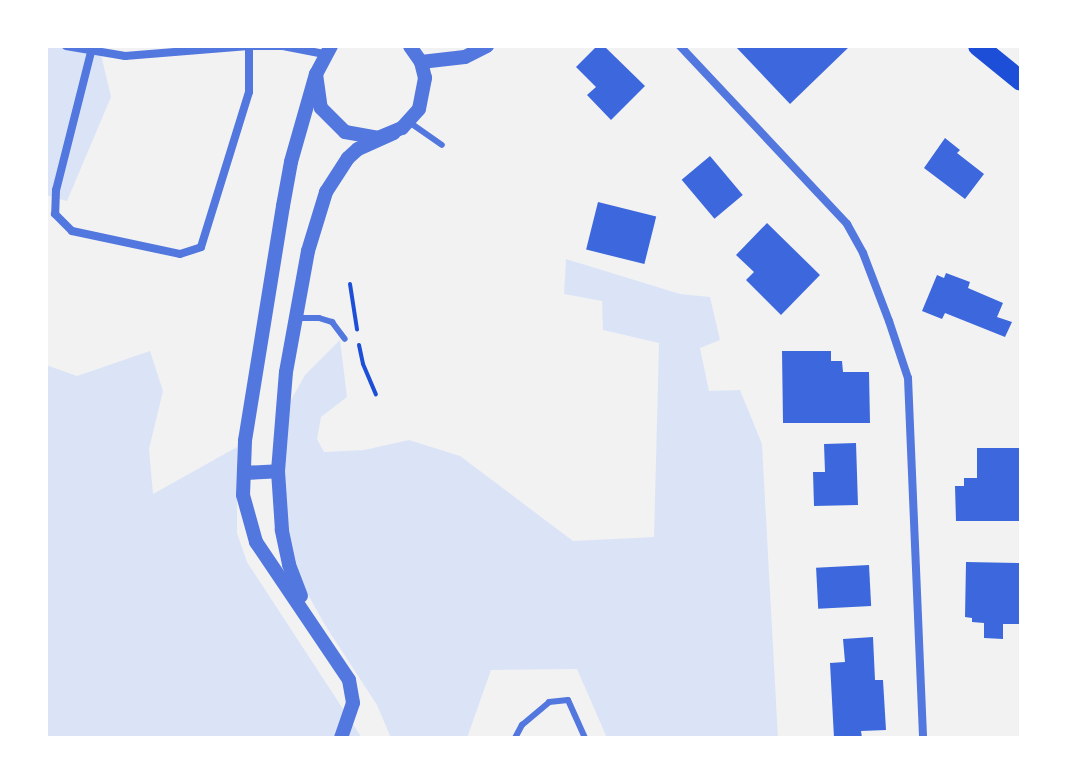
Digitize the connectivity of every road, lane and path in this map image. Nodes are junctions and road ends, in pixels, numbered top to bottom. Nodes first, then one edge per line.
1 (66, 46) edge
2 (249, 46) edge
3 (487, 46) edge
4 (680, 46) edge
5 (978, 46) edge
6 (327, 50) edge
7 (416, 51) edge
8 (91, 52) junction
9 (316, 74) junction
10 (1021, 81) edge
11 (409, 122) junction
12 (394, 133) junction
13 (442, 145) dead end
14 (297, 318) junction
15 (345, 339) dead end
16 (278, 471) junction
17 (244, 473) junction
18 (314, 626) junction
19 (923, 736) dead end
20 (341, 738) edge
21 (515, 738) edge
22 (585, 738) edge

1 - 8 street
2 - 6 street
2 - 8 street
2 - 8 street
3 - 7 street
4 - 19 street
5 - 10 main road
6 - 9 street
7 - 11 street
9 - 12 street
9 - 17 street
11 - 12 street
11 - 13 lane
12 - 14 street
14 - 15 lane
14 - 16 street
16 - 17 street
16 - 18 street
17 - 18 street
18 - 20 street
21 - 22 lane

